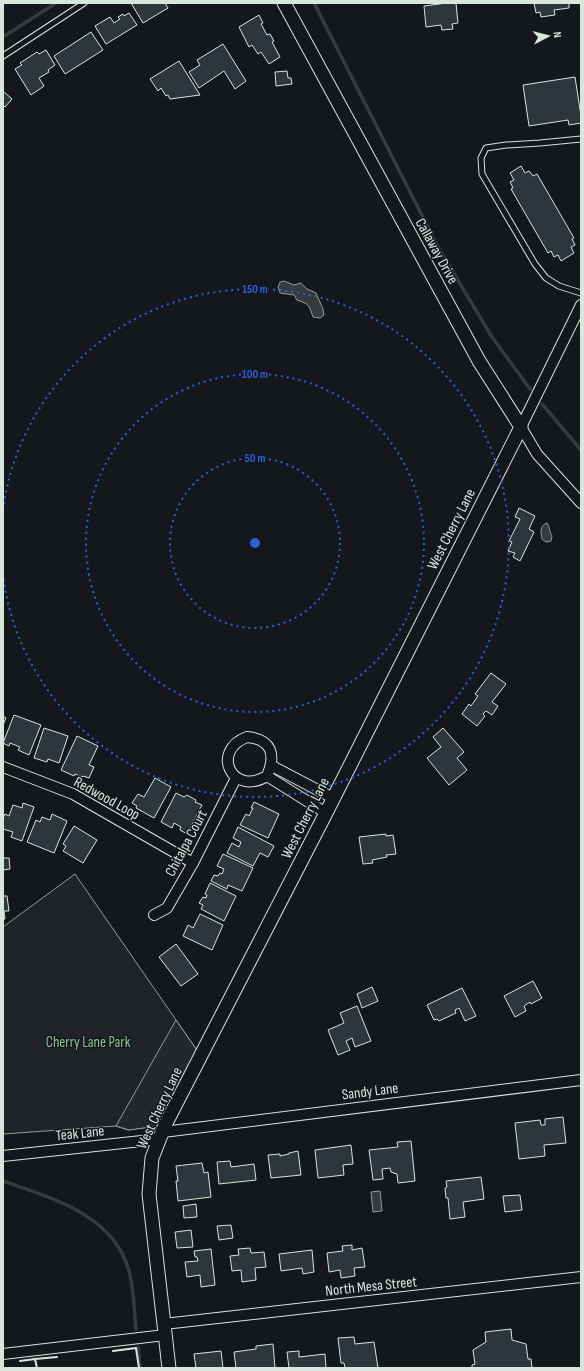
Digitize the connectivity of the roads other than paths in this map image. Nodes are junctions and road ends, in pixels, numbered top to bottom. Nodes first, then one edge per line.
1 (84, 3) edge
2 (284, 3) edge
3 (3, 56) edge
4 (581, 139) edge
5 (581, 294) edge
6 (581, 304) edge
7 (520, 427) junction
8 (581, 503) edge
9 (272, 766) junction
10 (3, 768) edge
11 (267, 776) junction
12 (236, 778) junction
13 (333, 798) junction
14 (326, 813) junction
15 (193, 863) junction
16 (154, 915) dead end
17 (581, 1080) edge
18 (161, 1136) junction
19 (3, 1156) edge
20 (581, 1277) edge
21 (164, 1330) junction
22 (3, 1354) edge
23 (169, 1368) edge

1 - 3 lane
2 - 7 street, Callaway Drive
4 - 5 lane
6 - 7 street, West Cherry Lane
7 - 8 street, Callaway Drive
7 - 13 street, West Cherry Lane
9 - 11 street
9 - 12 street
9 - 13 street
10 - 15 street, Redwood Loop
11 - 12 street
11 - 14 street
12 - 15 street, Chitalpa Court
13 - 14 street, West Cherry Lane
14 - 18 street, West Cherry Lane
15 - 16 street, Chitalpa Court
17 - 18 street, Sandy Lane
18 - 19 street, Teak Lane
18 - 21 street, West Cherry Lane
20 - 21 street, North Mesa Street
21 - 22 street, North Mesa Street
21 - 23 street, West Cherry Lane

